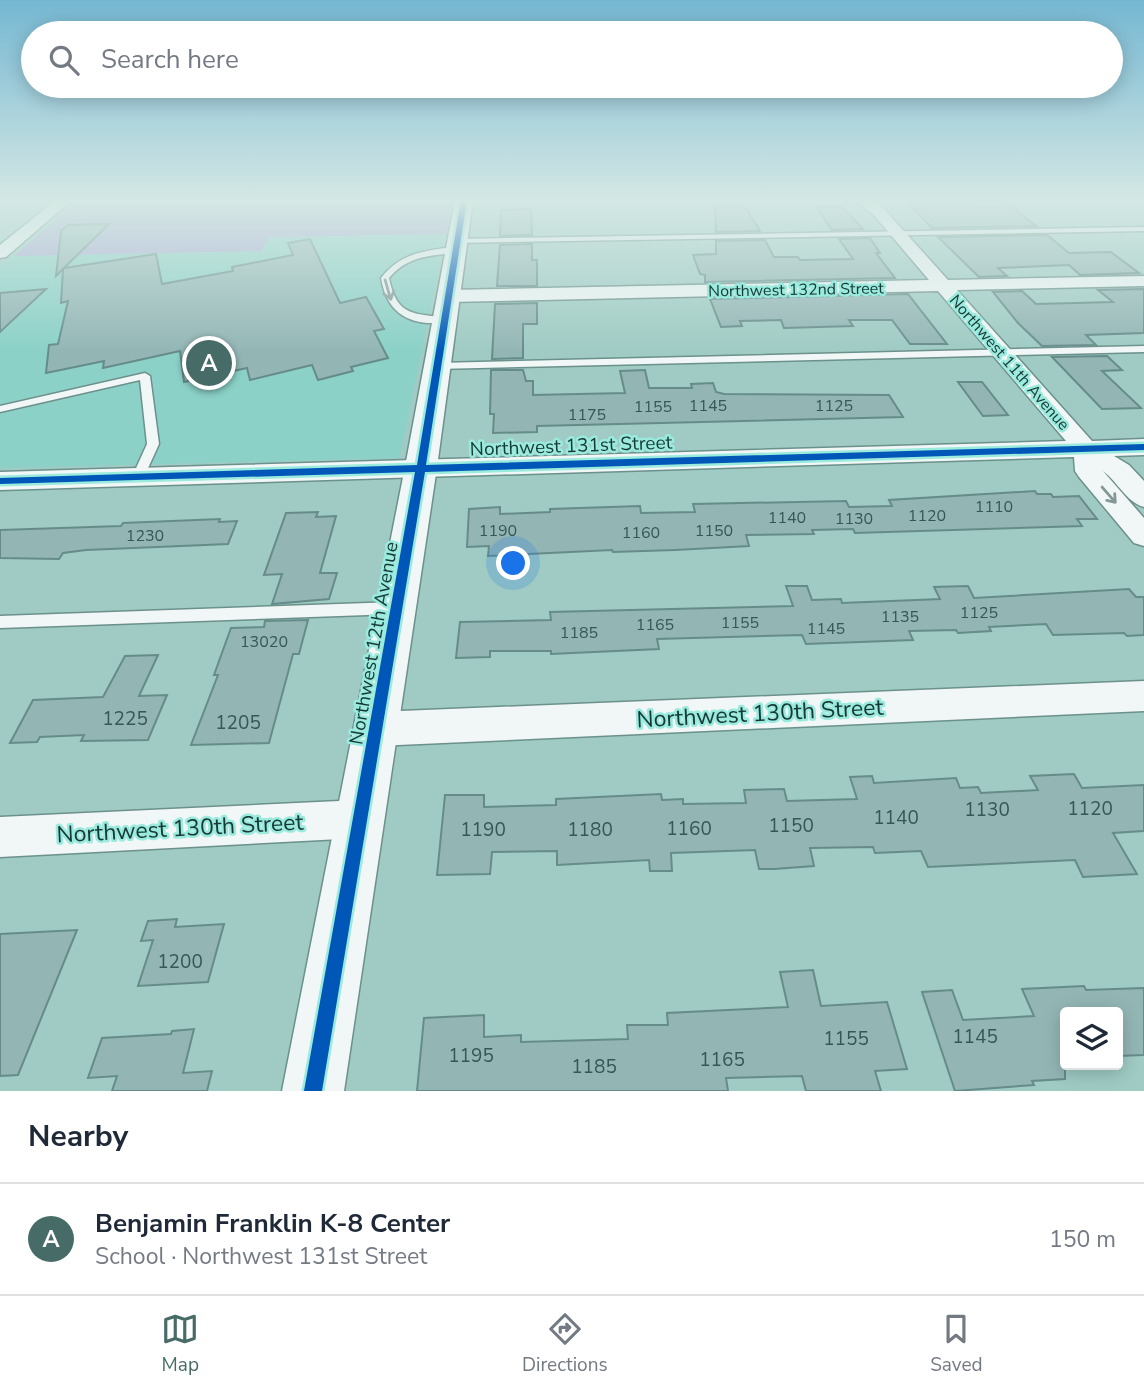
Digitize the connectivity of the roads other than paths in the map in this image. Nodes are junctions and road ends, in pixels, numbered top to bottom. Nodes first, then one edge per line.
1 (435, 251) edge
2 (455, 251) edge
3 (912, 251) edge
4 (1144, 281) edge
5 (944, 286) junction
6 (447, 308) junction
7 (1144, 349) edge
8 (1002, 353) junction
9 (437, 366) junction
10 (0, 409) edge
11 (1144, 447) edge
12 (1086, 449) junction
13 (421, 467) junction
14 (138, 477) junction
15 (0, 481) edge
16 (1144, 498) edge
17 (1144, 536) edge
18 (397, 608) junction
19 (0, 622) edge
20 (1144, 696) edge
21 (376, 729) junction
22 (359, 819) junction
23 (0, 836) edge
24 (313, 1091) edge

1 -> 6 lane
2 - 6 street, Northwest 12th Avenue
3 - 5 street, Northwest 11th Avenue
4 - 5 street, Northwest 132nd Street
5 - 6 street, Northwest 132nd Street
5 - 8 street, Northwest 11th Avenue
6 - 9 street, Northwest 12th Avenue
7 - 8 lane
8 - 9 lane
8 - 12 street, Northwest 11th Avenue
9 - 13 street, Northwest 12th Avenue
10 - 14 lane
11 - 12 street, Northwest 131st Street
12 - 13 street, Northwest 131st Street
12 - 16 street, Northwest 11th Avenue
12 -> 17 street, Northwest 11th Avenue
13 - 14 street, Northwest 131st Street
13 - 18 street, Northwest 12th Avenue
14 - 15 street, Northwest 131st Street
18 - 19 lane
18 - 21 street, Northwest 12th Avenue
20 - 21 street, Northwest 130th Street
21 - 22 street, Northwest 12th Avenue
22 - 23 street, Northwest 130th Street
22 - 24 street, Northwest 12th Avenue

